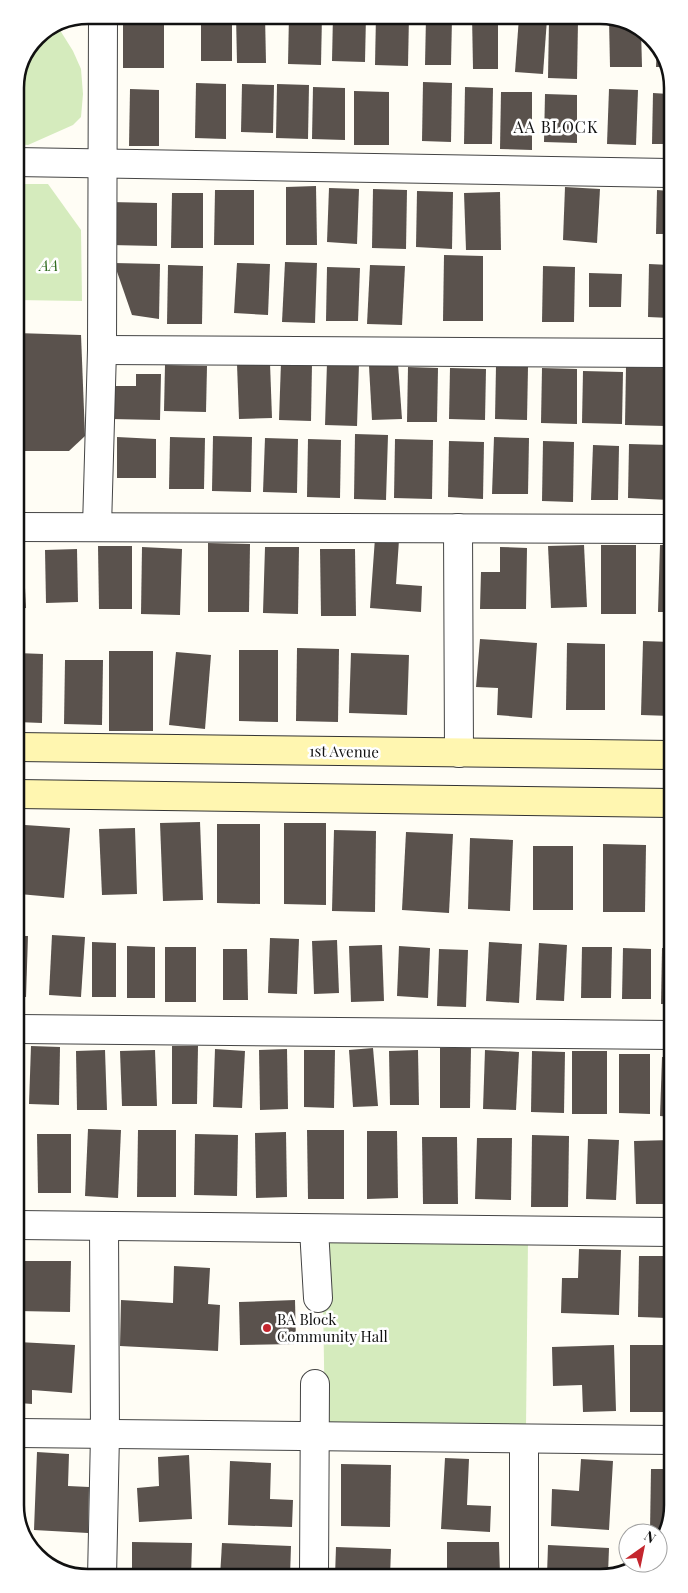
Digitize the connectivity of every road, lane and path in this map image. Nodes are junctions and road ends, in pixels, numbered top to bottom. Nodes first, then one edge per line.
1 (103, 24) edge
2 (24, 162) edge
3 (102, 164) junction
4 (664, 174) edge
5 (102, 350) junction
6 (664, 352) edge
7 (24, 527) edge
8 (97, 527) junction
9 (458, 528) junction
10 (664, 529) edge
11 (24, 747) edge
12 (459, 753) junction
13 (664, 755) edge
14 (24, 794) edge
15 (664, 804) edge
16 (24, 1029) edge
17 (664, 1035) edge
18 (24, 1225) edge
19 (104, 1226) junction
20 (314, 1229) junction
21 (664, 1232) edge
22 (318, 1298) dead end
23 (315, 1384) dead end
24 (24, 1433) edge
25 (105, 1434) junction
26 (315, 1436) junction
27 (524, 1439) junction
28 (664, 1440) edge
29 (102, 1569) edge
30 (314, 1569) edge
31 (524, 1569) edge

1 - 3 street
2 - 3 street
3 - 4 street
3 - 5 street
5 - 6 street
5 - 8 street
7 - 8 street
8 - 9 street
9 - 10 street
9 - 12 street
11 - 12 main road, 1st Avenue
12 - 13 main road, 1st Avenue
14 - 15 main road
16 - 17 street
18 - 19 street
19 - 20 street
19 - 25 street
20 - 21 street
20 - 22 street
23 - 26 street
24 - 25 street
25 - 26 street
25 - 29 street
26 - 27 street
26 - 30 street
27 - 28 street
27 - 31 street

